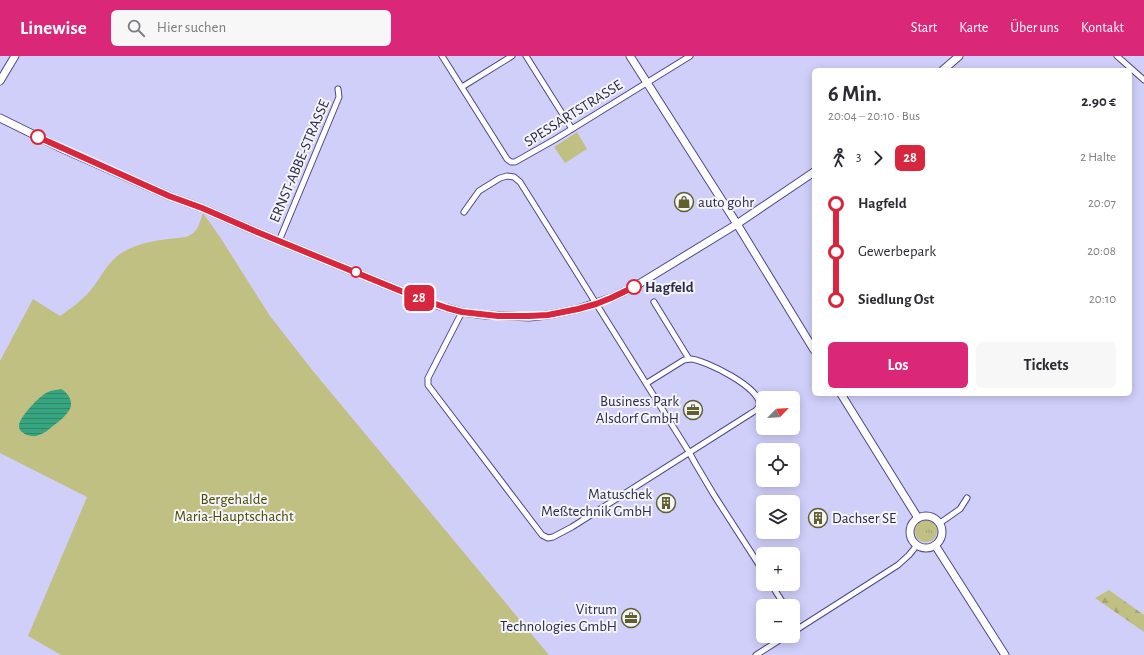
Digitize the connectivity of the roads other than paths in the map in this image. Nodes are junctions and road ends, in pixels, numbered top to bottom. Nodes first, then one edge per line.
1 (15, 56) edge
2 (442, 56) edge
3 (512, 56) edge
4 (526, 56) edge
5 (630, 56) edge
6 (690, 56) edge
7 (959, 56) edge
8 (1117, 56) edge
9 (945, 68) edge
10 (1130, 68) edge
11 (1132, 69) edge
12 (1144, 80) edge
13 (0, 81) edge
14 (646, 82) junction
15 (462, 87) junction
16 (338, 89) dead end
17 (0, 118) edge
18 (572, 129) junction
19 (812, 173) edge
20 (464, 212) dead end
21 (738, 224) junction
22 (279, 241) junction
23 (654, 302) dead end
24 (596, 304) junction
25 (462, 312) junction
26 (812, 347) edge
27 (689, 359) junction
28 (647, 383) junction
29 (842, 396) edge
30 (690, 452) junction
31 (967, 498) dead end
32 (918, 518) junction
33 (940, 523) junction
34 (917, 545) junction
35 (935, 545) junction
36 (756, 560) edge
37 (800, 627) edge
38 (775, 643) edge
39 (756, 655) edge
40 (1005, 655) edge

1 - 13 street
2 - 15 street
3 - 15 street
4 - 18 street
5 - 14 street
6 - 14 street, SPESSARTSTRASSE
7 - 9 street
8 - 10 street
11 - 12 street
14 - 18 street, SPESSARTSTRASSE
14 - 21 street
15 - 18 street, SPESSARTSTRASSE
16 - 22 street, ERNST-ABBE-STRASSE
17 - 22 street
19 - 21 street
20 - 24 street
21 - 24 street
21 - 26 street
22 - 25 street
23 - 27 street
24 - 25 street
24 - 28 street
25 - 30 street
27 - 28 street
27 - 30 street
28 - 30 street
29 - 32 street
30 - 36 street
31 - 33 street
32 - 33 street
32 - 34 street
33 - 35 street
34 - 35 street
34 - 37 street
35 - 40 street
38 - 39 street

